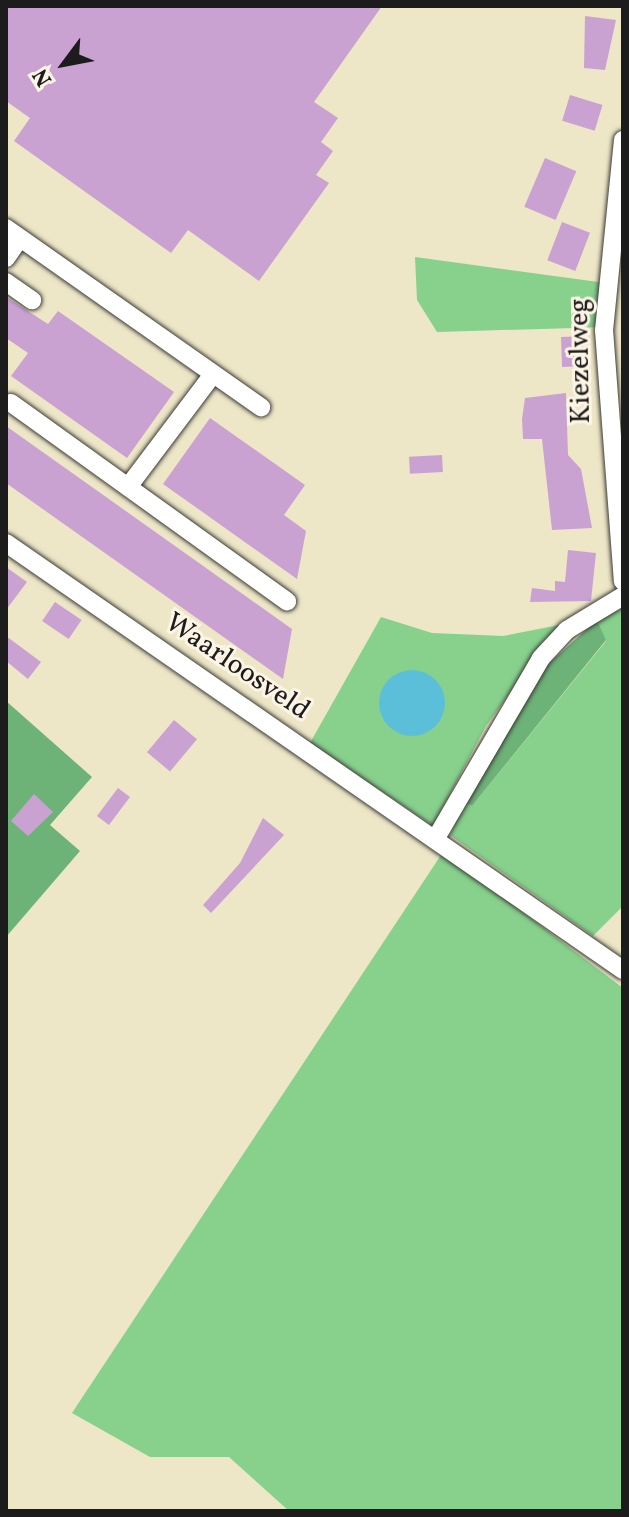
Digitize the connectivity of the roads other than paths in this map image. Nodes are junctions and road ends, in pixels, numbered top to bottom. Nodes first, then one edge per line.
1 (623, 140) edge
2 (13, 233) edge
3 (6, 258) edge
4 (6, 282) edge
5 (32, 300) dead end
6 (213, 374) junction
7 (11, 403) dead end
8 (261, 407) dead end
9 (128, 487) junction
10 (6, 543) edge
11 (623, 581) edge
12 (623, 596) edge
13 (287, 601) dead end
14 (436, 838) junction
15 (623, 970) edge

1 - 11 street, Kiezelweg
2 - 3 street
2 - 6 street
4 - 5 street
6 - 8 street
6 - 9 street
7 - 9 street
9 - 13 street
10 - 14 street, Waarloosveld
12 - 14 street
14 - 15 street, Waarloosveld

